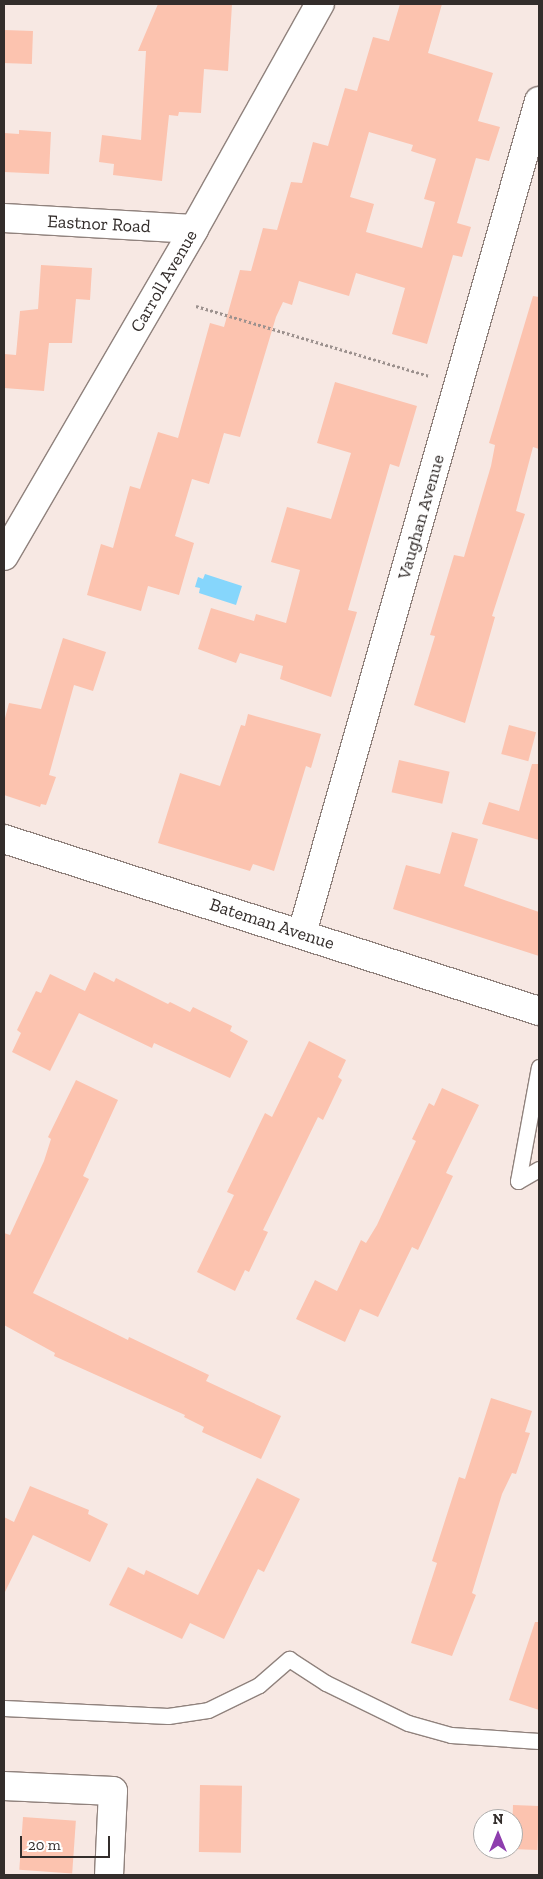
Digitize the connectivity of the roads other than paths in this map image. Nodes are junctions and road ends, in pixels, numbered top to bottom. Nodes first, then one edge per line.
1 (320, 4) edge
2 (539, 101) edge
3 (4, 218) edge
4 (194, 229) junction
5 (4, 556) edge
6 (4, 839) edge
7 (302, 933) junction
8 (539, 1011) edge
9 (539, 1067) edge
10 (539, 1169) edge
11 (4, 1708) edge
12 (539, 1741) edge
13 (4, 1786) edge
14 (109, 1875) edge

1 - 4 street, Carroll Avenue
2 - 7 street, Vaughan Avenue
3 - 4 street, Eastnor Road
4 - 5 street, Carroll Avenue
6 - 7 street, Bateman Avenue
7 - 8 street, Bateman Avenue
9 - 10 lane
11 - 12 lane
13 - 14 street

